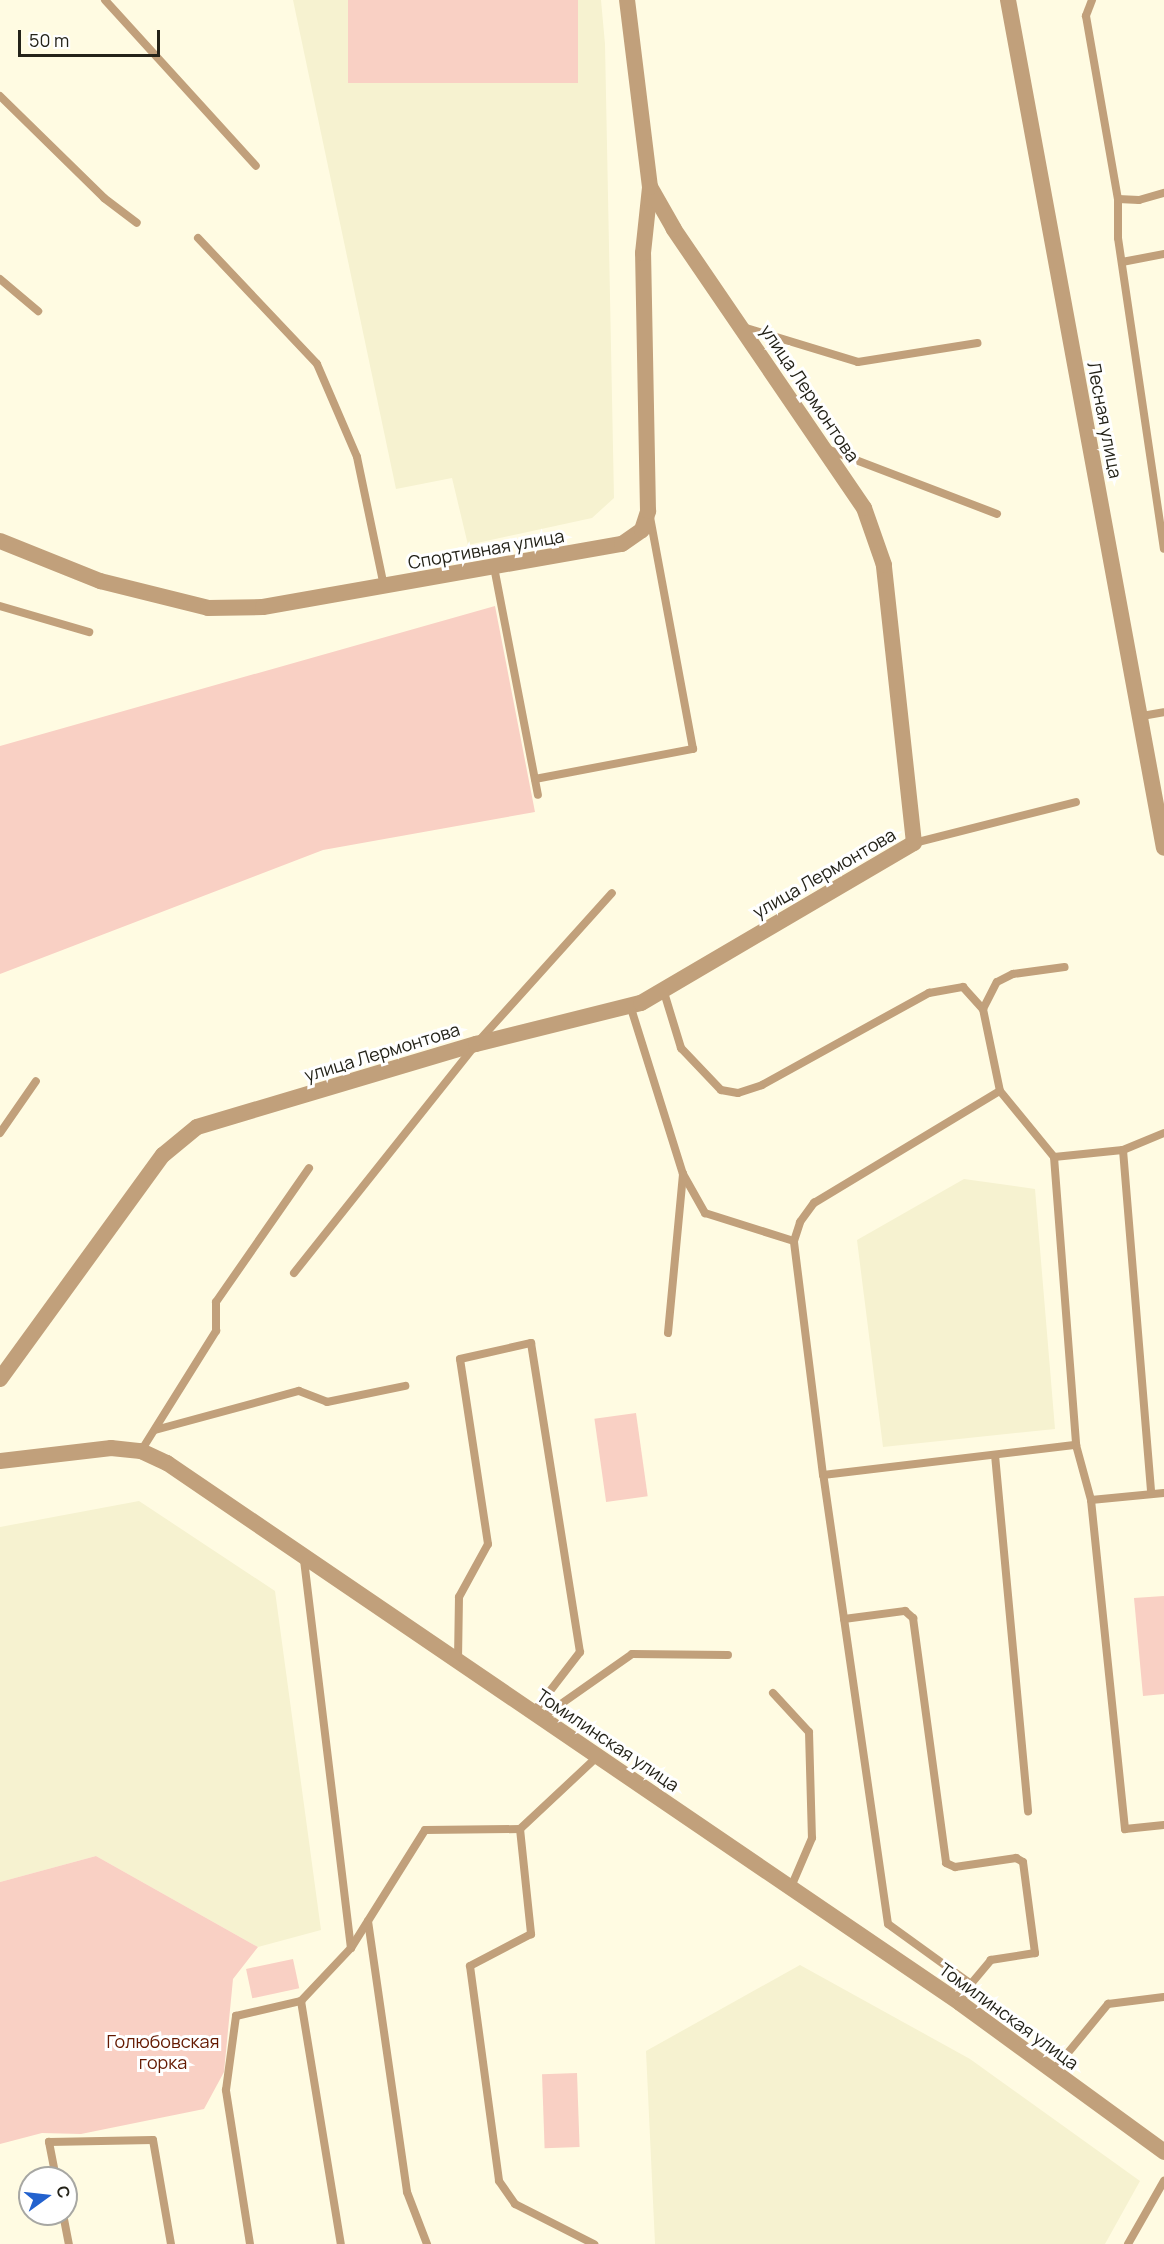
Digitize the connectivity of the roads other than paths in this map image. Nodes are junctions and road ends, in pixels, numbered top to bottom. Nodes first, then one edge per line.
1 (105, 0) edge
2 (627, 0) edge
3 (1008, 0) edge
4 (1092, 0) edge
5 (0, 96) edge
6 (256, 165) dead end
7 (650, 187) junction
8 (1164, 193) edge
9 (1118, 199) junction
10 (137, 223) dead end
11 (198, 238) dead end
12 (1164, 254) edge
13 (1122, 262) junction
14 (0, 279) edge
15 (38, 311) dead end
16 (742, 327) junction
17 (978, 343) dead end
18 (821, 447) junction
19 (648, 511) junction
20 (997, 514) dead end
21 (0, 541) edge
22 (1164, 549) edge
23 (495, 567) junction
24 (384, 586) junction
25 (0, 606) edge
26 (89, 632) dead end
27 (1164, 712) edge
28 (1142, 716) junction
29 (535, 778) junction
30 (538, 795) dead end
31 (1161, 800) edge
32 (1076, 802) dead end
33 (914, 843) junction
34 (1164, 848) edge
35 (612, 893) dead end
36 (1065, 967) dead end
37 (663, 989) junction
38 (630, 1005) junction
39 (983, 1009) junction
40 (476, 1044) junction
41 (36, 1081) dead end
42 (1000, 1091) junction
43 (0, 1133) edge
44 (1164, 1133) edge
45 (1123, 1150) junction
46 (1054, 1157) junction
47 (309, 1168) dead end
48 (683, 1174) junction
49 (794, 1240) junction
50 (294, 1274) dead end
51 (668, 1333) dead end
52 (0, 1379) edge
53 (405, 1386) dead end
54 (154, 1430) junction
55 (1076, 1445) junction
56 (141, 1451) junction
57 (995, 1455) junction
58 (0, 1461) edge
59 (823, 1475) junction
60 (1164, 1493) edge
61 (1152, 1494) junction
62 (1091, 1500) junction
63 (304, 1560) junction
64 (844, 1619) junction
65 (728, 1655) dead end
66 (458, 1662) junction
67 (773, 1693) dead end
68 (537, 1716) junction
69 (598, 1755) junction
70 (1028, 1810) dead end
71 (1164, 1825) edge
72 (520, 1828) junction
73 (791, 1887) junction
74 (368, 1921) junction
75 (351, 1948) junction
76 (971, 1984) junction
77 (1164, 1997) edge
78 (300, 2001) junction
79 (960, 2003) junction
80 (1053, 2072) junction
81 (1164, 2152) edge
82 (54, 2166) edge
83 (1164, 2181) edge
84 (65, 2226) edge
85 (69, 2244) edge
86 (171, 2244) edge
87 (250, 2244) edge
88 (341, 2244) edge
89 (427, 2244) edge
90 (594, 2244) edge
91 (1128, 2244) edge

1 - 6 lane
2 - 7 street, улица Лермонтова
3 - 28 street, Лесная улица
4 - 9 lane
5 - 10 lane
7 - 16 street, улица Лермонтова
7 - 19 street
8 - 9 lane
9 - 13 lane
11 - 24 lane
12 - 13 lane
13 - 22 lane
14 - 15 lane
16 - 17 lane
16 - 18 street, улица Лермонтова
18 - 20 lane
18 - 33 street, улица Лермонтова
19 - 23 street, Спортивная улица
19 - 29 lane
21 - 24 street, Спортивная улица
23 - 24 street, Спортивная улица
23 - 29 lane
25 - 26 lane
27 - 28 lane
28 - 31 street, Лесная улица
29 - 30 lane
31 - 34 street, Лесная улица
32 - 33 lane
33 - 37 street, улица Лермонтова
35 - 40 lane
36 - 39 lane
37 - 38 street, улица Лермонтова
37 - 39 lane
38 - 40 street, улица Лермонтова
38 - 48 lane
39 - 42 lane
40 - 50 lane
40 - 52 street, улица Лермонтова
41 - 43 lane
42 - 46 lane
42 - 49 lane
44 - 45 lane
45 - 46 lane
45 - 61 lane
46 - 55 lane
47 - 54 lane
48 - 49 lane
48 - 51 lane
49 - 59 lane
53 - 54 lane
54 - 56 lane
55 - 57 lane
55 - 62 lane
56 - 58 street, Томилинская улица
56 - 63 street, Томилинская улица
57 - 59 lane
57 - 70 lane
59 - 64 lane
60 - 61 lane
61 - 62 lane
62 - 71 lane
63 - 66 street, Томилинская улица
63 - 75 lane
64 - 76 lane
64 - 76 lane
65 - 68 lane
66 - 68 street, Томилинская улица
66 - 68 lane
67 - 73 lane
68 - 69 street, Томилинская улица
69 - 72 lane
69 - 73 street, Томилинская улица
72 - 74 lane
72 - 90 lane
73 - 79 street, Томилинская улица
74 - 75 lane
74 - 89 lane
75 - 78 lane
76 - 79 lane
77 - 80 lane
78 - 87 lane
78 - 88 lane
79 - 80 street, Томилинская улица
80 - 81 street, Томилинская улица
82 - 86 lane
83 - 91 lane
84 - 85 lane

